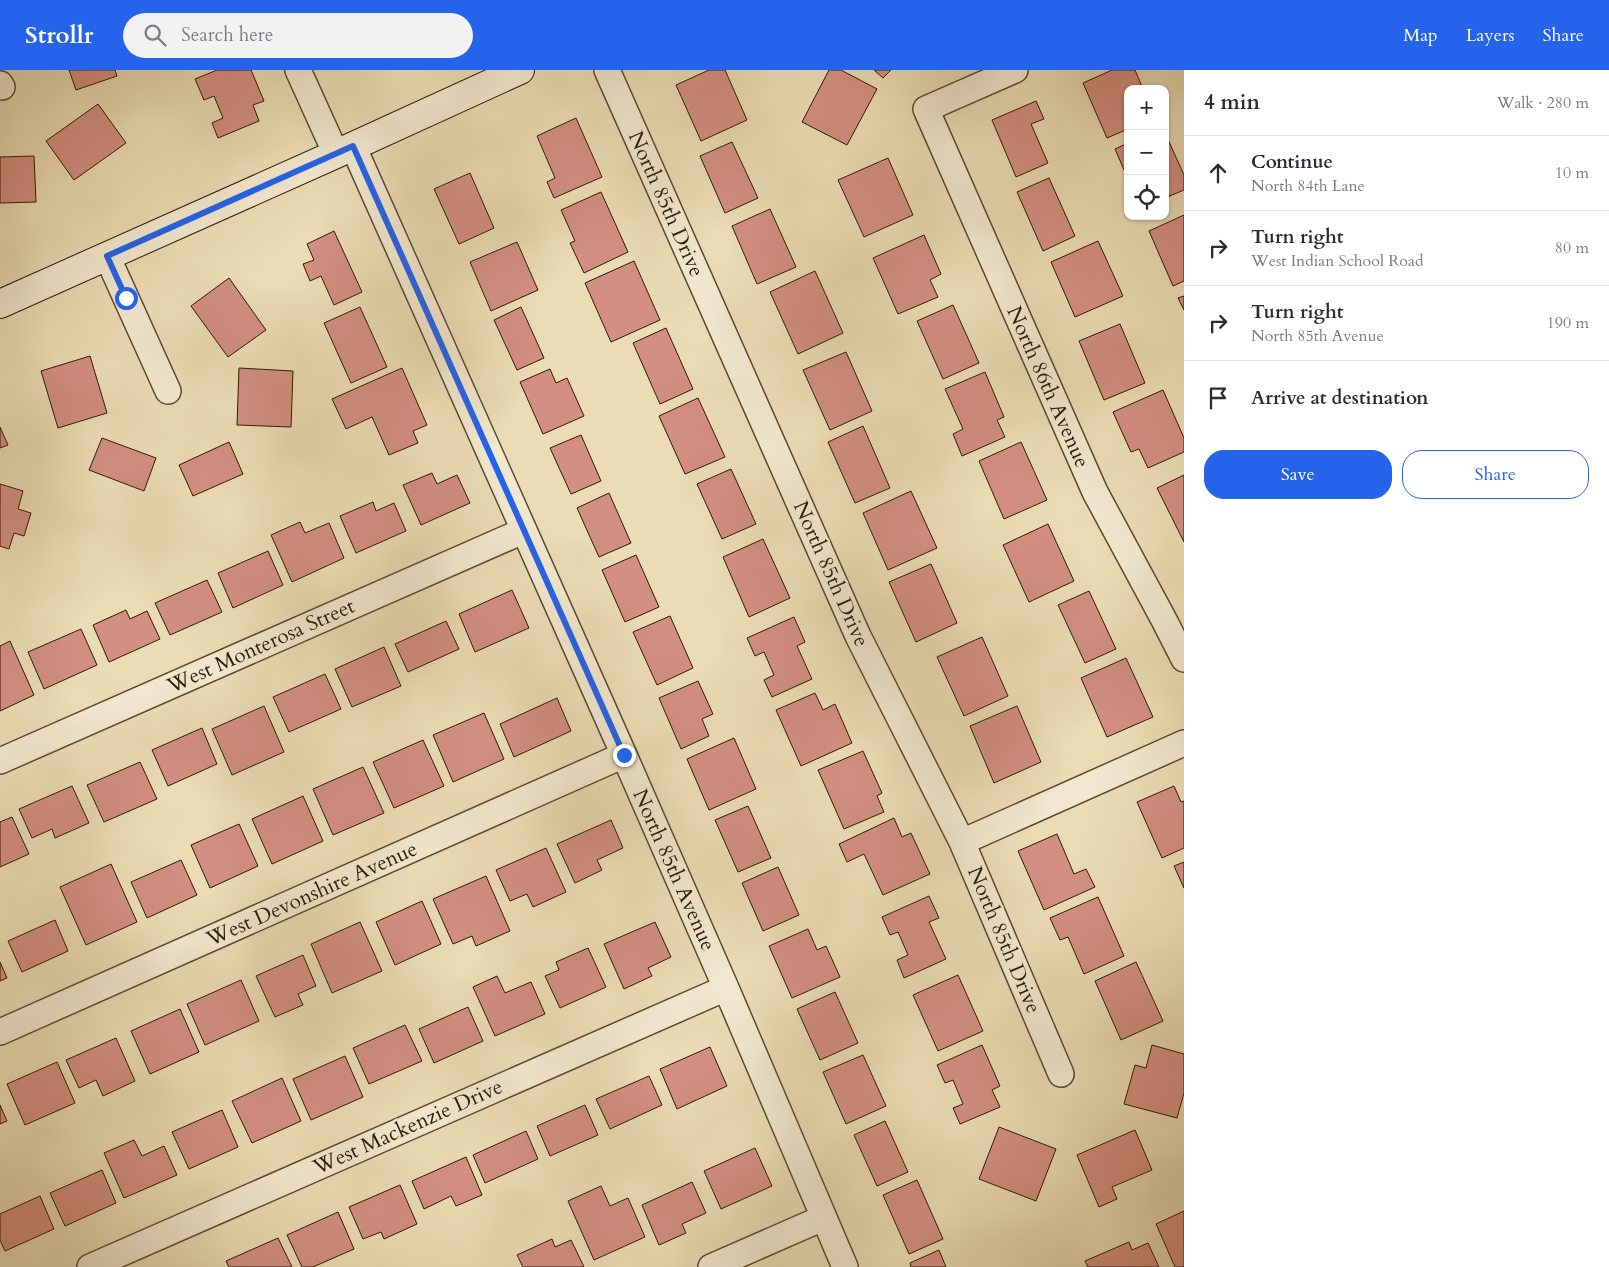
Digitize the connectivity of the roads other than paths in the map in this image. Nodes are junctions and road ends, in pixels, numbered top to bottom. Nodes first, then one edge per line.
1 (298, 70) edge
2 (520, 70) edge
3 (607, 70) edge
4 (1015, 70) edge
5 (345, 150) junction
6 (107, 256) junction
7 (0, 304) edge
8 (168, 391) dead end
9 (523, 531) junction
10 (1184, 659) edge
11 (1184, 742) edge
12 (624, 755) junction
13 (0, 761) edge
14 (962, 842) junction
15 (726, 988) junction
16 (0, 1032) edge
17 (1061, 1074) dead end
18 (823, 1218) junction
19 (90, 1267) edge
20 (711, 1267) edge
21 (845, 1267) edge

1 - 5 street, North 85th Avenue
2 - 5 main road
3 - 14 street, North 85th Drive
4 - 10 street, North 86th Avenue
5 - 6 main road
5 - 9 street, North 85th Avenue
6 - 7 main road
6 - 8 street
9 - 12 street, North 85th Avenue
9 - 13 street, West Monterosa Street
11 - 14 street
12 - 15 street, North 85th Avenue
12 - 16 street, West Devonshire Avenue
14 - 17 street, North 85th Drive
15 - 18 street, North 85th Avenue
15 - 19 street, West Mackenzie Drive
18 - 20 street
18 - 21 street, North 85th Avenue

